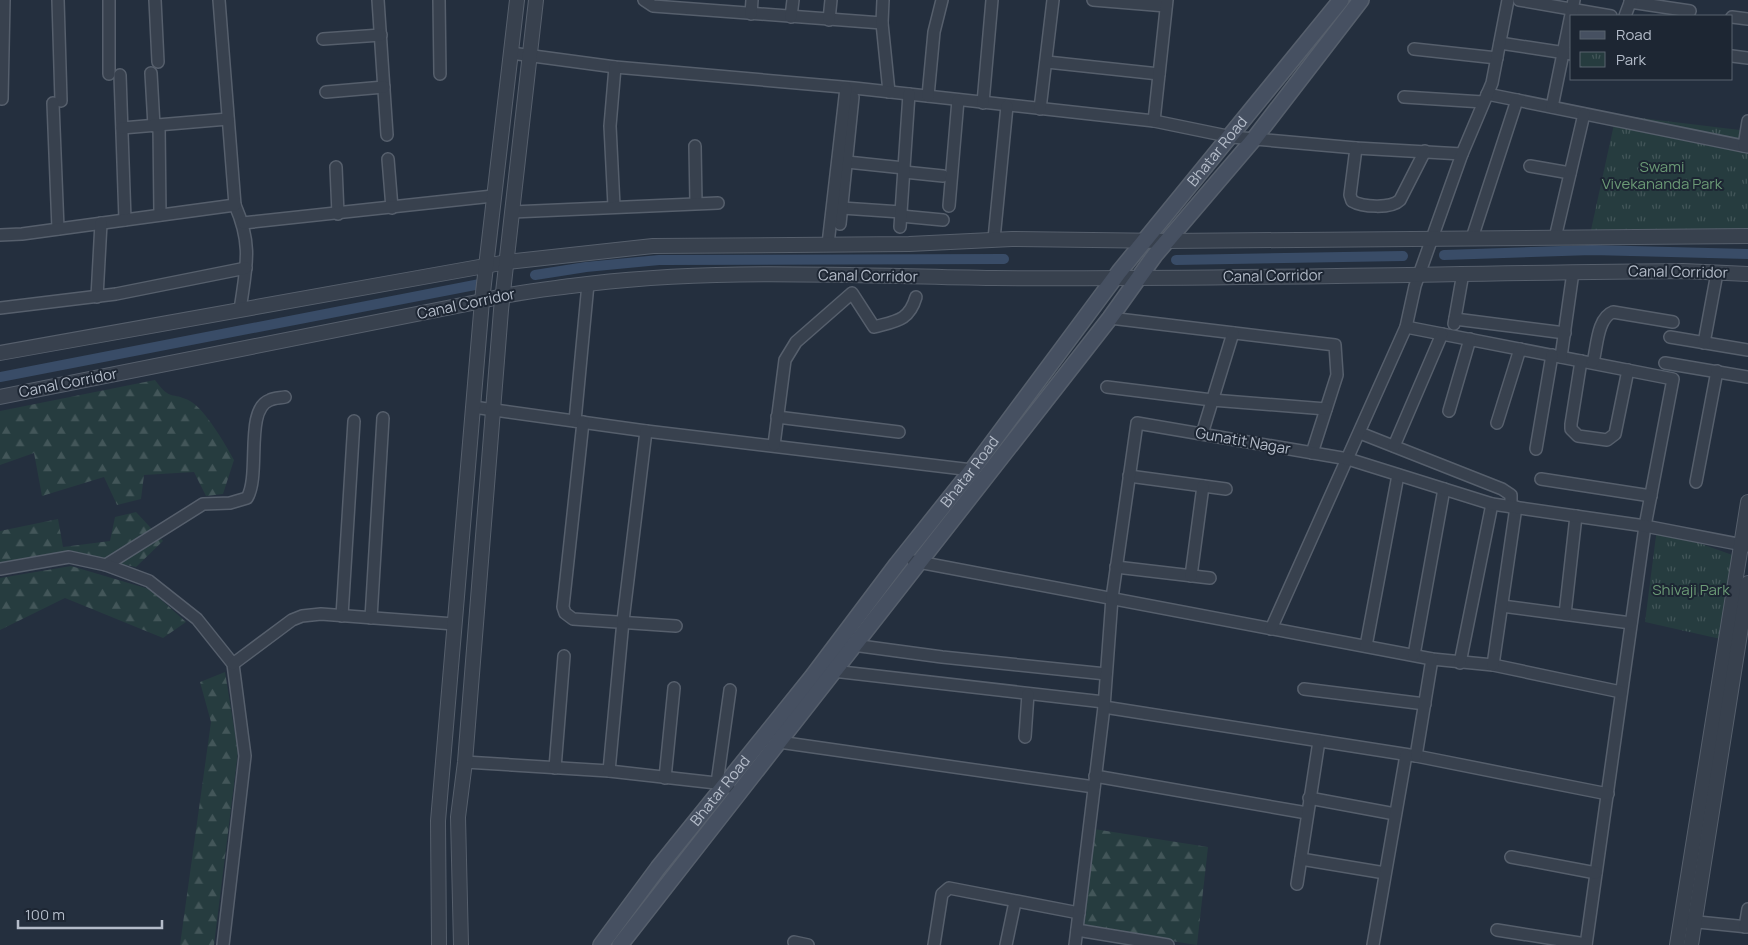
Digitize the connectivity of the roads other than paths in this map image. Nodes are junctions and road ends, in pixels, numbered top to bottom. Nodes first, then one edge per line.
1 (4, 0) edge
2 (58, 0) edge
3 (109, 0) edge
4 (155, 0) edge
5 (219, 0) edge
6 (378, 0) edge
7 (439, 0) edge
8 (517, 0) edge
9 (536, 0) edge
10 (644, 0) edge
11 (752, 0) edge
12 (793, 0) edge
13 (830, 0) edge
14 (883, 0) edge
15 (942, 0) edge
16 (992, 0) edge
17 (1053, 0) edge
18 (1093, 0) edge
19 (1341, 0) edge
20 (1362, 0) edge
21 (1508, 0) edge
22 (1519, 0) edge
23 (1631, 1) edge
24 (1166, 3) edge
25 (674, 4) edge
26 (1574, 4) edge
27 (711, 5) edge
28 (1690, 9) edge
29 (751, 14) junction
30 (1608, 15) edge
31 (1625, 15) edge
32 (791, 17) junction
33 (1733, 17) edge
34 (1748, 19) edge
35 (828, 20) junction
36 (882, 23) junction
37 (380, 35) junction
38 (1570, 37) edge
39 (323, 40) dead end
40 (1500, 42) junction
41 (1414, 49) dead end
42 (511, 53) junction
43 (1568, 53) edge
44 (531, 55) junction
45 (1733, 56) edge
46 (1497, 58) junction
47 (1748, 58) edge
48 (158, 62) dead end
49 (1047, 62) junction
50 (615, 67) junction
51 (151, 73) dead end
52 (440, 74) dead end
53 (1158, 74) junction
54 (384, 87) junction
55 (850, 88) junction
56 (326, 92) dead end
57 (889, 92) junction
58 (910, 94) junction
59 (928, 96) junction
60 (1404, 97) dead end
61 (1485, 98) junction
62 (2, 99) dead end
63 (958, 100) junction
64 (1517, 100) junction
65 (983, 103) junction
66 (1008, 106) junction
67 (1552, 107) junction
68 (1040, 109) junction
69 (1584, 114) junction
70 (228, 119) junction
71 (1154, 121) junction
72 (1748, 121) edge
73 (156, 125) junction
74 (122, 128) junction
75 (387, 135) dead end
76 (1232, 137) junction
77 (1254, 139) junction
78 (695, 146) dead end
79 (1746, 147) edge
80 (1356, 148) junction
81 (1425, 151) junction
82 (1462, 154) junction
83 (388, 159) dead end
84 (847, 162) junction
85 (1530, 166) dead end
86 (336, 167) dead end
87 (904, 170) junction
88 (1570, 173) junction
89 (943, 176) dead end
90 (493, 196) junction
91 (696, 203) junction
92 (718, 203) dead end
93 (235, 204) junction
94 (614, 206) junction
95 (949, 206) dead end
96 (392, 208) junction
97 (842, 208) junction
98 (512, 212) junction
99 (338, 214) junction
100 (160, 215) junction
101 (901, 218) junction
102 (125, 220) junction
103 (943, 220) dead end
104 (101, 223) junction
105 (243, 223) junction
106 (840, 224) dead end
107 (58, 229) junction
108 (0, 235) edge
109 (1748, 236) edge
110 (1432, 238) junction
111 (1472, 238) junction
112 (1555, 238) junction
113 (994, 239) junction
114 (1145, 240) junction
115 (1169, 241) junction
116 (828, 244) junction
117 (506, 262) junction
118 (486, 266) junction
119 (246, 268) junction
120 (1574, 272) junction
121 (1717, 272) junction
122 (1463, 273) junction
123 (1419, 274) junction
124 (1748, 274) edge
125 (1114, 278) junction
126 (1137, 278) junction
127 (588, 284) junction
128 (503, 295) junction
129 (97, 297) junction
130 (916, 297) dead end
131 (482, 301) junction
132 (0, 308) edge
133 (240, 310) junction
134 (1110, 318) junction
135 (1455, 319) junction
136 (1673, 322) dead end
137 (1406, 327) junction
138 (1233, 333) junction
139 (1565, 333) junction
140 (1447, 335) junction
141 (1670, 337) dead end
142 (1470, 340) junction
143 (1704, 343) junction
144 (1520, 349) junction
145 (1748, 350) edge
146 (0, 353) edge
147 (1557, 356) junction
148 (1587, 362) junction
149 (1665, 362) dead end
150 (1628, 370) junction
151 (1718, 372) junction
152 (1748, 377) edge
153 (1107, 387) dead end
154 (0, 397) edge
155 (285, 397) dead end
156 (1212, 400) junction
157 (473, 407) junction
158 (494, 409) junction
159 (1326, 409) junction
160 (1448, 411) dead end
161 (383, 418) dead end
162 (777, 418) junction
163 (354, 421) dead end
164 (579, 422) junction
165 (1497, 423) dead end
166 (646, 431) junction
167 (899, 432) dead end
168 (1360, 433) junction
169 (1202, 434) junction
170 (774, 444) junction
171 (1394, 446) junction
172 (1536, 448) dead end
173 (1312, 453) junction
174 (1348, 459) junction
175 (972, 470) junction
176 (1398, 475) junction
177 (1129, 476) junction
178 (1541, 479) dead end
179 (1696, 482) dead end
180 (1203, 486) junction
181 (1226, 489) dead end
182 (1444, 489) junction
183 (1651, 496) junction
184 (1748, 502) edge
185 (1492, 504) junction
186 (1514, 507) junction
187 (1576, 516) junction
188 (1645, 526) junction
189 (1744, 545) edge
190 (902, 556) junction
191 (917, 563) junction
192 (106, 565) junction
193 (1116, 567) junction
194 (0, 569) edge
195 (1191, 576) junction
196 (1210, 578) dead end
197 (1748, 583) edge
198 (1112, 598) junction
199 (1502, 606) junction
200 (1565, 614) junction
201 (342, 616) junction
202 (371, 618) junction
203 (1745, 618) edge
204 (623, 621) junction
205 (1631, 623) junction
206 (454, 624) junction
207 (676, 626) dead end
208 (1271, 629) junction
209 (853, 645) junction
210 (1366, 646) junction
211 (1414, 655) junction
212 (564, 656) dead end
213 (1432, 659) junction
214 (1460, 663) junction
215 (233, 664) junction
216 (1493, 665) junction
217 (833, 671) junction
218 (1106, 674) junction
219 (450, 677) junction
220 (472, 678) junction
221 (674, 688) dead end
222 (1304, 689) dead end
223 (730, 690) dead end
224 (1621, 692) junction
225 (1028, 694) junction
226 (1425, 704) junction
227 (1104, 705) junction
228 (1025, 738) dead end
229 (1320, 741) junction
230 (779, 742) junction
231 (1411, 756) junction
232 (466, 762) junction
233 (555, 768) junction
234 (609, 771) junction
235 (665, 778) junction
236 (1095, 782) junction
237 (721, 784) junction
238 (739, 794) junction
239 (1608, 794) junction
240 (1309, 798) junction
241 (1307, 813) junction
242 (1396, 814) junction
243 (1511, 857) dead end
244 (1300, 859) junction
245 (1385, 873) junction
246 (1596, 873) junction
247 (1297, 884) dead end
248 (1015, 902) junction
249 (1748, 909) edge
250 (1079, 913) junction
251 (1688, 921) junction
252 (460, 927) junction
253 (1747, 927) edge
254 (438, 928) junction
255 (1077, 930) junction
256 (1497, 930) dead end
257 (794, 942) dead end
258 (1586, 944) edge
259 (223, 945) edge
260 (439, 945) edge
261 (461, 945) edge
262 (601, 945) edge
263 (620, 945) edge
264 (808, 945) edge
265 (934, 945) edge
266 (1006, 945) edge
267 (1075, 945) edge
268 (1168, 945) edge
269 (1373, 945) edge
270 (1677, 945) edge
271 (1691, 945) edge

1 - 62 street
2 - 107 street
3 - 74 street
4 - 48 street
5 - 70 street
6 - 37 street
7 - 52 street
8 - 42 street
9 - 44 street
10 - 25 street
11 - 29 street
12 - 32 street
13 - 35 street
14 - 36 street
15 - 59 street
16 - 65 street
17 - 49 street
18 - 24 street
19 - 76 main road, Bhatar Road
20 - 77 main road
21 - 40 street
22 - 26 street
23 - 28 street
23 - 31 street
24 - 53 street
25 - 27 street
26 - 30 street
27 - 29 street
29 - 32 street
32 - 35 street
33 - 34 street
35 - 36 street
36 - 57 street
37 - 39 street
37 - 54 street
38 - 43 street
40 - 43 street
40 - 46 street
41 - 46 street
42 - 44 street
42 - 90 street
43 - 67 street
44 - 50 street
44 - 98 street
45 - 47 street
46 - 61 street
49 - 53 street
49 - 68 street
50 - 55 street
50 - 94 street
51 - 73 street
53 - 71 street
54 - 56 street
54 - 75 street
55 - 57 street
55 - 84 street
55 - 116 street
57 - 58 street
58 - 59 street
58 - 87 street
59 - 63 street
60 - 61 street
61 - 64 street
61 - 82 street
63 - 65 street
63 - 95 street
64 - 67 street
64 - 111 street
65 - 66 street
66 - 68 street
66 - 113 street
67 - 69 street
68 - 71 street
69 - 79 street
69 - 88 street
70 - 73 street
70 - 93 street
71 - 76 street
72 - 79 street
73 - 74 street
73 - 100 street
74 - 102 street
76 - 77 street
76 - 114 main road, Bhatar Road
77 - 80 street
77 - 115 main road
78 - 91 street
80 - 81 street
80 - 81 street
81 - 82 street
82 - 110 street
83 - 96 street
84 - 87 street
84 - 97 street
85 - 88 street
86 - 99 street
87 - 89 street
87 - 101 street
88 - 112 street
90 - 96 street
90 - 118 street
91 - 92 street
91 - 94 street
93 - 100 street
93 - 105 street
94 - 98 street
96 - 99 street
97 - 101 street
97 - 106 street
98 - 117 street
99 - 105 street
100 - 102 street
101 - 103 street
102 - 104 street
104 - 107 street
104 - 129 street
105 - 119 street
107 - 108 street
109 - 112 street
110 - 111 street
110 - 115 street
110 - 123 street
111 - 112 street
113 - 114 street
113 - 116 street
114 - 115 street
114 - 125 main road, Bhatar Road
115 - 126 main road
116 - 117 street
117 - 118 street
117 - 128 street
118 - 131 street
118 - 133 street
119 - 129 street
119 - 133 street
120 - 121 street, Canal Corridor
120 - 122 street, Canal Corridor
120 - 139 street
121 - 124 street, Canal Corridor
121 - 143 street
122 - 123 street, Canal Corridor
122 - 135 street
123 - 126 street, Canal Corridor
123 - 137 street
125 - 126 street, Canal Corridor
125 - 127 street, Canal Corridor
125 - 175 main road, Bhatar Road
126 - 134 main road
127 - 128 street, Canal Corridor
127 - 164 street
128 - 131 street, Canal Corridor
128 - 158 street
129 - 132 street
130 - 162 street
131 - 154 street, Canal Corridor
131 - 157 street
133 - 146 street
134 - 138 street
134 - 191 main road
135 - 139 street
135 - 140 street
136 - 148 street
137 - 140 street
137 - 168 street
138 - 156 street
138 - 159 street
139 - 147 street
140 - 142 street
140 - 171 street
141 - 143 street
142 - 144 street
142 - 160 street
143 - 145 street
144 - 147 street
144 - 165 street
147 - 148 street
147 - 172 street
148 - 150 street
148 - 150 street
149 - 151 street
150 - 183 street
151 - 152 street
151 - 179 street
153 - 156 street
155 - 192 street
156 - 159 street
156 - 169 street
157 - 158 street
157 - 206 street
158 - 164 street
158 - 220 street
159 - 173 street
161 - 202 street
162 - 167 street
162 - 170 street
163 - 201 street
164 - 166 street
164 - 204 street
166 - 170 street
166 - 204 street
168 - 171 street
168 - 174 street
169 - 173 street, Gunatit Nagar
169 - 177 street, Gunatit Nagar
170 - 175 street
171 - 186 street
173 - 174 street, Gunatit Nagar
174 - 176 street, Gunatit Nagar
174 - 208 street
175 - 190 main road, Bhatar Road
176 - 182 street, Gunatit Nagar
176 - 210 street
177 - 180 street
177 - 193 street
178 - 183 street
180 - 181 street
180 - 195 street
182 - 185 street, Gunatit Nagar
182 - 211 street
183 - 188 street
184 - 189 street
185 - 186 street, Gunatit Nagar
185 - 214 street
186 - 187 street, Gunatit Nagar
186 - 199 street
187 - 188 street, Gunatit Nagar
187 - 200 street
188 - 189 street, Gunatit Nagar
188 - 205 street
189 - 251 street
190 - 191 street
190 - 237 main road, Bhatar Road
191 - 198 street
191 - 209 main road
192 - 194 street
192 - 215 street
193 - 195 street
193 - 198 street
195 - 196 street
197 - 203 street
198 - 208 street
198 - 218 street
199 - 200 street
199 - 216 street
200 - 205 street
201 - 202 street
201 - 215 street
202 - 206 street
203 - 251 street
204 - 207 street
204 - 234 street
205 - 224 street
206 - 219 street
208 - 210 street
209 - 217 main road
209 - 218 street
210 - 211 street
211 - 213 street
212 - 233 street
213 - 214 street
213 - 226 street
214 - 216 street
215 - 259 street
216 - 224 street
217 - 225 street
217 - 230 main road
218 - 227 street
219 - 220 street
219 - 254 street
220 - 232 street
221 - 235 street
222 - 226 street
223 - 237 street
224 - 239 street
225 - 227 street
225 - 228 street
226 - 231 street
227 - 229 street
227 - 236 street
229 - 231 street
229 - 240 street
230 - 236 street
230 - 238 main road
231 - 239 street
231 - 242 street
232 - 233 street
232 - 252 street
233 - 234 street
234 - 235 street
235 - 237 street
236 - 241 street
236 - 250 street
237 - 238 street
237 - 262 main road, Bhatar Road
238 - 263 main road
239 - 246 street
240 - 241 street
240 - 242 street
241 - 244 street
242 - 245 street
243 - 246 street
244 - 245 street
244 - 247 street
245 - 269 street
246 - 258 street
248 - 250 street
248 - 265 street
248 - 266 street
249 - 253 street
250 - 255 street
251 - 253 street
251 - 270 street
251 - 271 street
252 - 254 street
252 - 261 street
254 - 260 street
255 - 267 street
255 - 268 street
256 - 258 street
257 - 264 street

